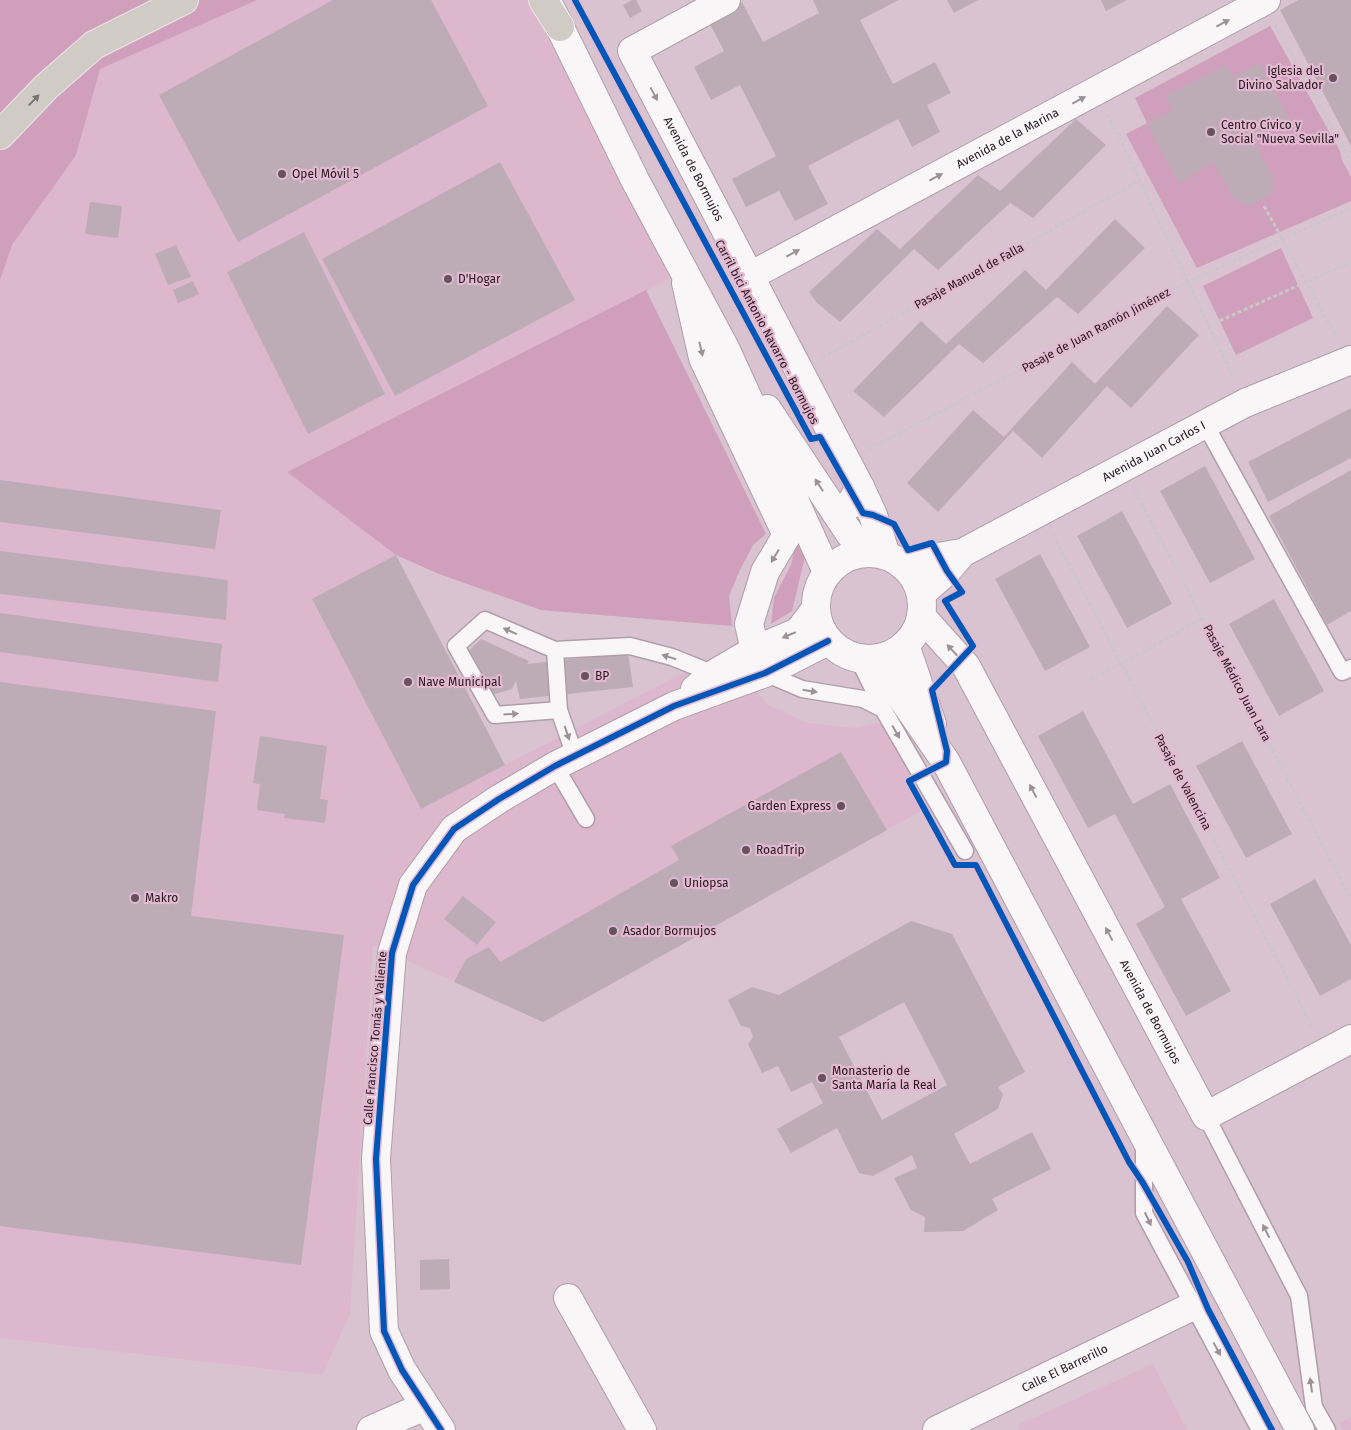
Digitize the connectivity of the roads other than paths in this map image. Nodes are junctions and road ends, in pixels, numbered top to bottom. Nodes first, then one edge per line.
1 (184, 0) edge
2 (530, 0) edge
3 (545, 0) edge
4 (726, 0) edge
5 (1264, 1) edge
6 (560, 27) joint
7 (0, 135) edge
8 (635, 180) junction
9 (682, 267) junction
10 (750, 276) junction
11 (725, 348) junction
12 (1351, 360) edge
13 (1205, 424) junction
14 (860, 487) junction
15 (834, 509) junction
16 (962, 553) junction
17 (885, 557) junction
18 (828, 572) junction
19 (921, 605) junction
20 (815, 610) junction
21 (828, 641) junction
22 (905, 645) junction
23 (555, 650) junction
24 (866, 658) junction
25 (760, 662) junction
26 (1351, 668) edge
27 (714, 674) junction
28 (674, 706) junction
29 (883, 709) junction
30 (559, 710) junction
31 (942, 754) junction
32 (565, 761) junction
33 (586, 820) dead end
34 (965, 851) dead end
35 (1351, 1040) edge
36 (1206, 1116) junction
37 (1145, 1137) junction
38 (568, 1298) dead end
39 (1193, 1306) junction
40 (425, 1406) junction
41 (371, 1430) edge
42 (441, 1430) edge
43 (642, 1430) edge
44 (937, 1430) edge
45 (1260, 1430) edge
46 (1300, 1430) edge
47 (1327, 1430) edge

7 -> 1 highway
2 - 8 street
3 - 6 highway
4 -> 10 street, Avenida de Bormujos
10 -> 5 street, Avenida de la Marina
6 - 8 street
8 - 9 street
9 - 11 street
9 -> 25 street
10 - 14 street, Avenida de Bormujos
15 -> 11 street
11 - 18 street
12 - 13 street, Avenida Juan Carlos I
13 - 16 street, Avenida Juan Carlos I
13 - 26 lane
14 - 15 street
14 - 17 street, Avenida de Bormujos
15 - 17 street
16 - 17 street, Avenida Juan Carlos I
16 - 19 street, Avenida Juan Carlos I
17 - 18 street
17 - 19 street
18 - 20 street
19 - 22 street
36 -> 19 street, Avenida de Bormujos
20 - 21 street
20 -> 25 street, Calle Francisco Tomás y Valiente
21 - 24 street
21 - 25 street, Calle Francisco Tomás y Valiente
22 - 24 street
22 - 31 street
27 -> 23 lane
23 - 30 lane
23 -> 30 lane
24 - 29 lane
24 - 31 street
25 - 27 street, Calle Francisco Tomás y Valiente
25 - 28 street, Calle Francisco Tomás y Valiente
25 -> 29 lane
27 - 28 street, Calle Francisco Tomás y Valiente
28 - 32 street, Calle Francisco Tomás y Valiente
29 -> 34 lane
30 -> 32 lane
31 - 37 street
32 - 33 lane
32 - 40 street, Calle Francisco Tomás y Valiente
35 - 36 street
47 -> 36 lane, Avenida de Bormujos
37 -> 39 lane
37 - 46 street
38 - 43 street
39 - 44 street, Calle El Barrerillo
39 -> 45 lane
40 - 41 street
40 - 42 street, Calle Francisco Tomás y Valiente

